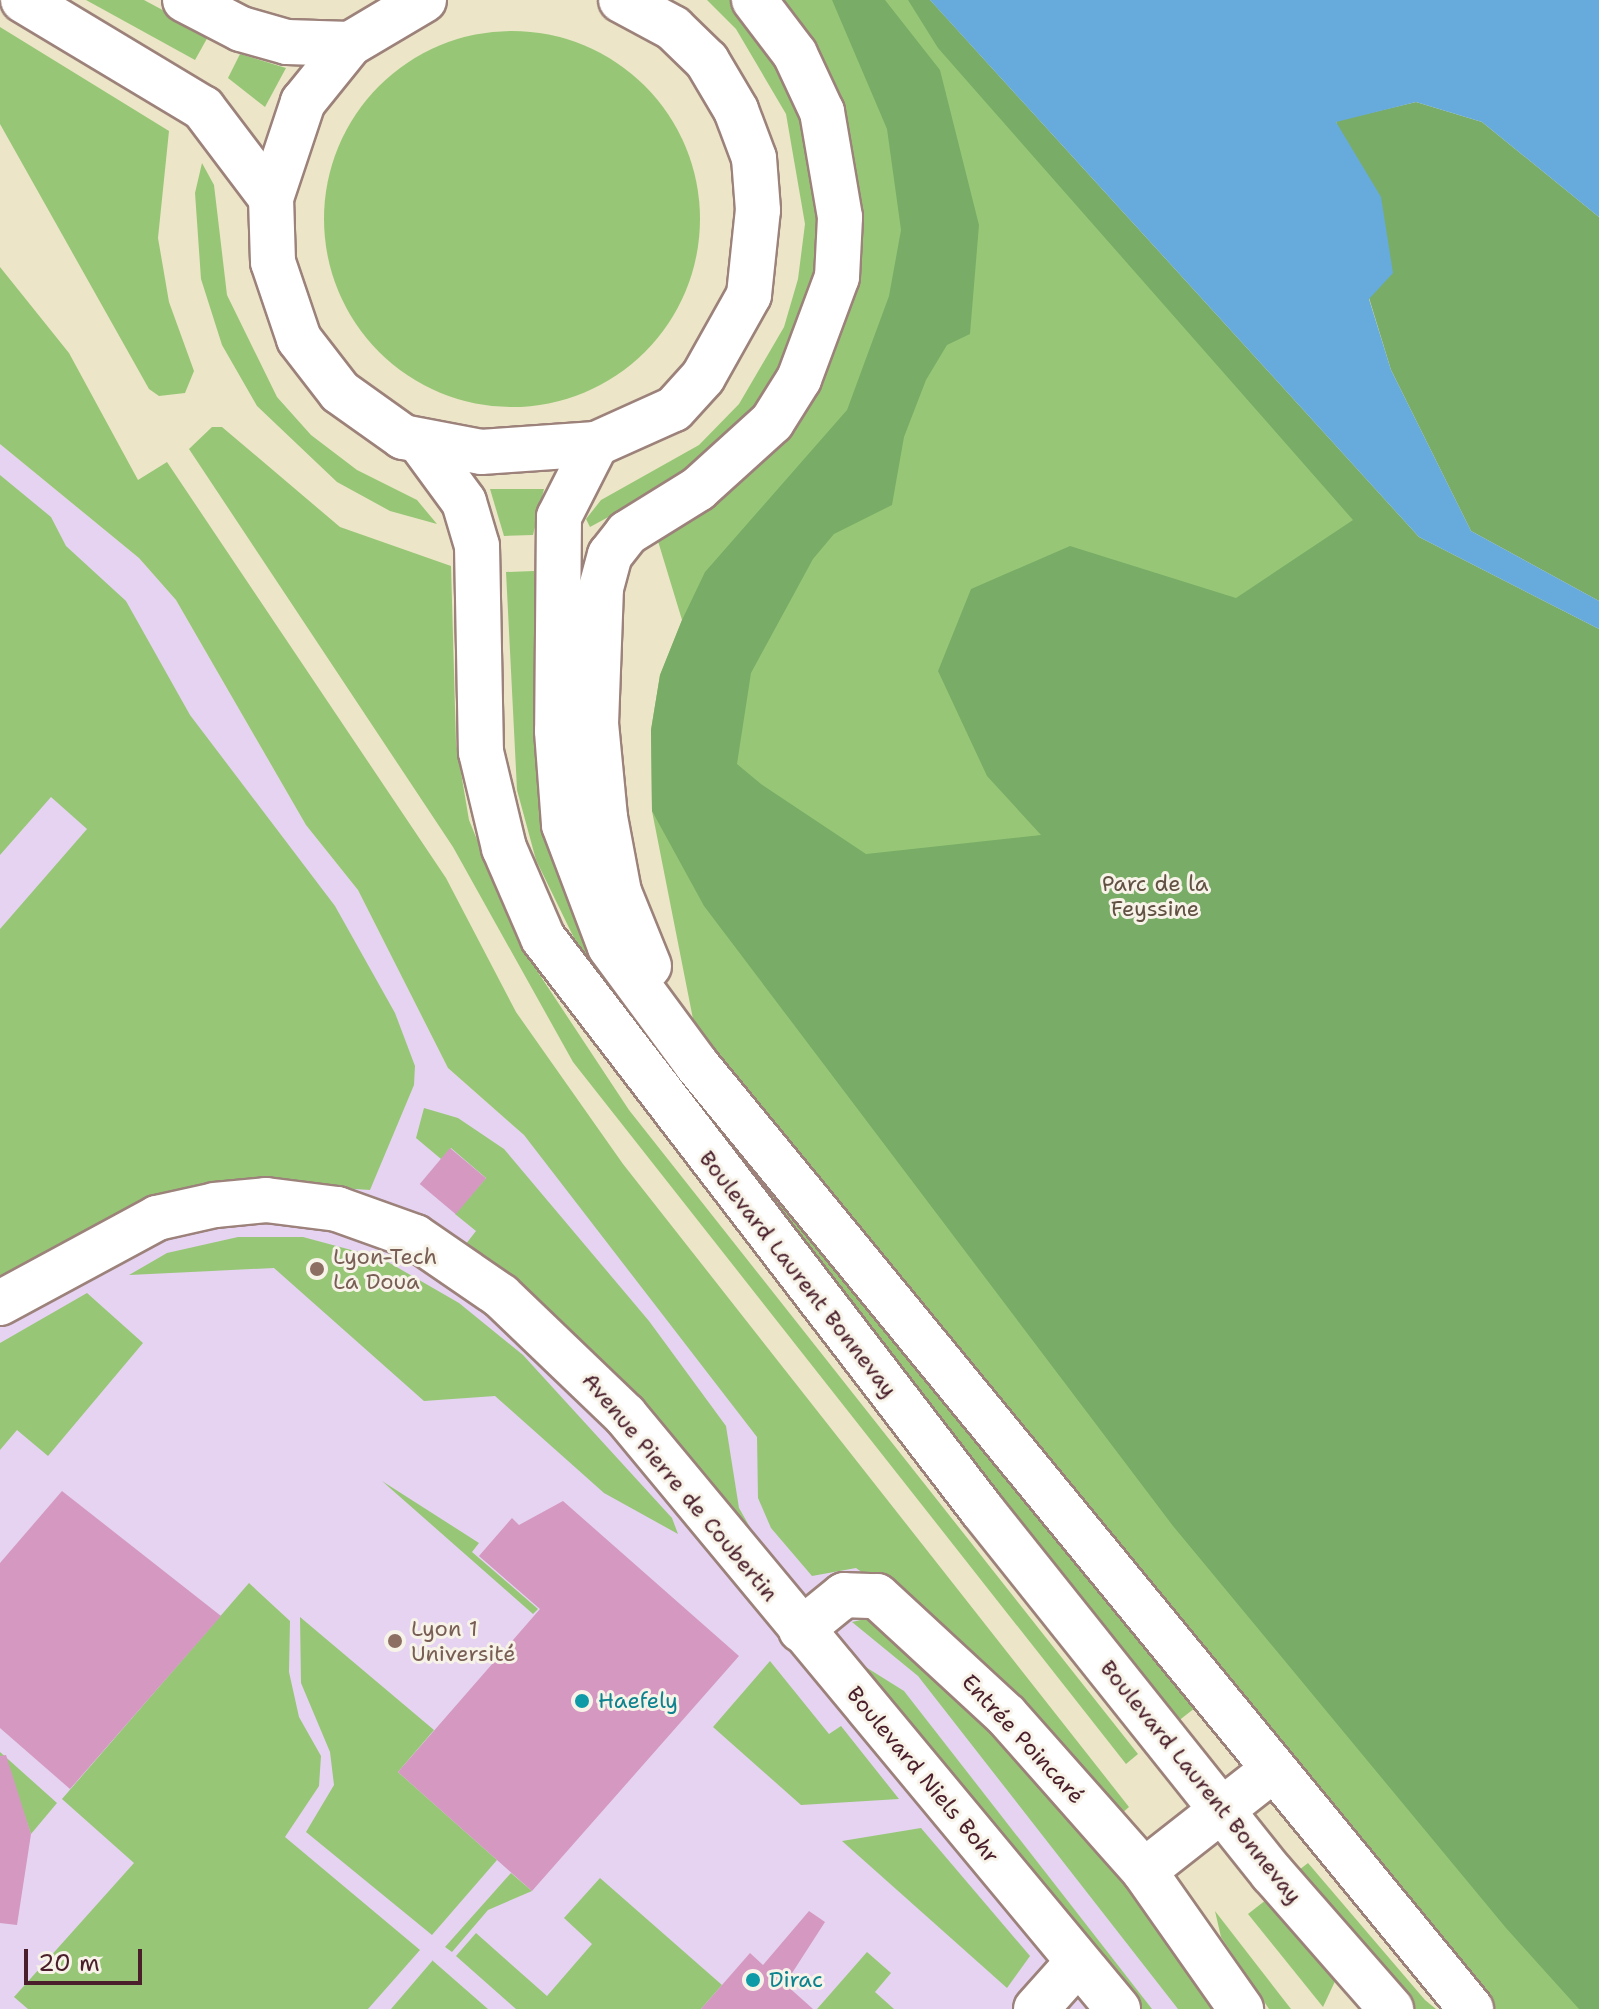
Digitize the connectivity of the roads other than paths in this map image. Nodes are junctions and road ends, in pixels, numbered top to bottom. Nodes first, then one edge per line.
1 (23, 0) edge
2 (185, 0) edge
3 (424, 0) edge
4 (754, 0) edge
5 (629, 1) edge
6 (350, 44) junction
7 (271, 198) junction
8 (420, 442) junction
9 (596, 444) junction
10 (697, 1065) junction
11 (0, 1303) edge
12 (801, 1630) junction
13 (1273, 1770) junction
14 (1222, 1810) junction
15 (1144, 1871) junction
16 (1078, 1962) junction
17 (1036, 2009) edge
18 (1118, 2009) edge
19 (1241, 2009) edge
20 (1391, 2009) edge
21 (1471, 2009) edge

1 - 7 main road
2 - 6 main road
3 - 6 main road
4 - 10 main road
5 - 9 main road
6 - 7 main road
7 - 8 main road
8 - 9 main road
8 - 14 main road, Boulevard Laurent Bonnevay
9 - 10 main road
10 - 13 main road
11 - 12 main road, Avenue Pierre de Coubertin
12 - 15 main road, Entrée Poincaré
12 - 16 main road, Boulevard Niels Bohr
13 - 14 main road
13 - 21 main road
14 - 15 main road
14 - 20 main road, Boulevard Laurent Bonnevay
15 - 19 main road, Entrée Poincaré
16 - 17 main road
16 - 18 main road, Boulevard Niels Bohr

